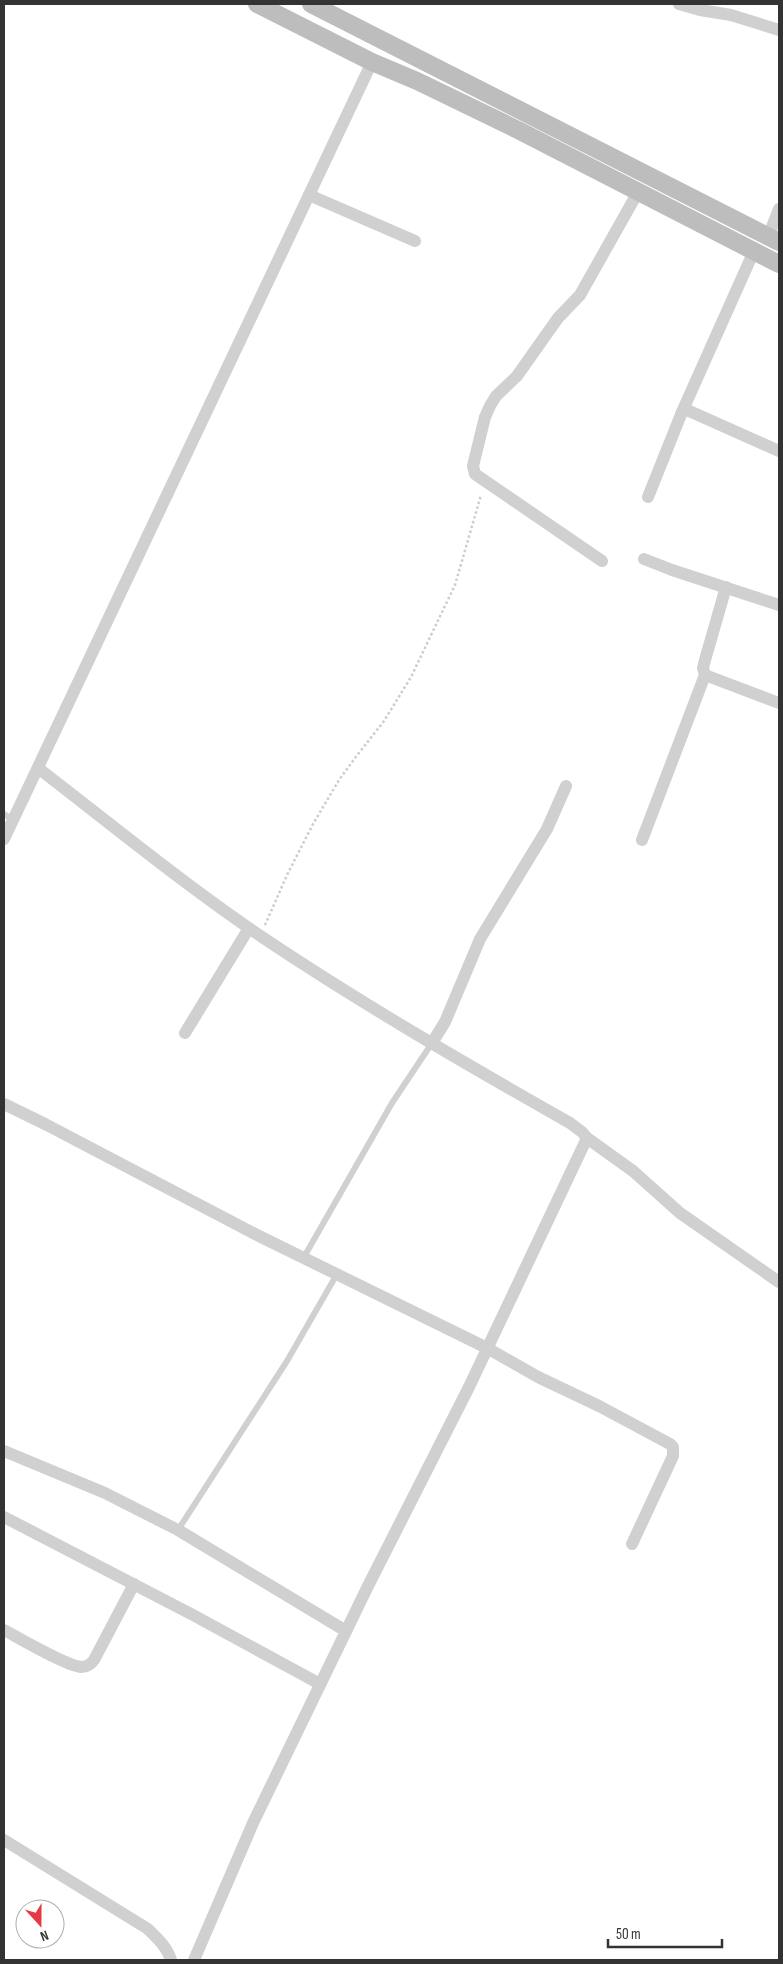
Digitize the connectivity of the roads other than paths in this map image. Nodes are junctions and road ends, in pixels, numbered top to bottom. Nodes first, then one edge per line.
1 (257, 4) edge
2 (311, 4) edge
3 (679, 4) edge
4 (779, 30) edge
5 (372, 62) junction
6 (638, 192) junction
7 (309, 195) junction
8 (779, 209) edge
9 (774, 240) edge
10 (415, 241) dead end
11 (754, 252) junction
12 (779, 264) edge
13 (682, 412) junction
14 (779, 451) edge
15 (648, 497) dead end
16 (644, 559) dead end
17 (602, 561) dead end
18 (726, 587) junction
19 (779, 605) edge
20 (705, 675) junction
21 (779, 703) edge
22 (38, 768) junction
23 (566, 786) dead end
24 (8, 817) edge
25 (4, 839) edge
26 (642, 840) dead end
27 (249, 928) junction
28 (185, 1033) dead end
29 (432, 1043) junction
30 (4, 1104) edge
31 (587, 1138) junction
32 (304, 1257) junction
33 (337, 1273) junction
34 (779, 1282) edge
35 (487, 1348) junction
36 (4, 1451) edge
37 (4, 1516) edge
38 (178, 1530) junction
39 (632, 1544) dead end
40 (134, 1584) junction
41 (4, 1630) edge
42 (346, 1631) junction
43 (320, 1684) junction
44 (4, 1840) edge
45 (171, 1960) edge
46 (194, 1960) edge

1 - 5 street
2 - 9 street
3 - 4 street
5 - 6 street
5 - 7 street
6 - 11 street
6 - 17 street
7 - 10 street
7 - 22 street
8 - 9 street
11 - 12 street
11 - 13 street
13 - 14 street
13 - 15 street
16 - 18 street
18 - 19 street
18 - 20 street
20 - 21 street
20 - 26 street
22 - 24 street
22 - 27 street
23 - 29 street
24 - 25 street
27 - 28 street
27 - 29 street
29 - 31 street
29 - 32 lane
30 - 32 street
31 - 34 street
31 - 35 street
32 - 33 street
33 - 35 street
33 - 38 lane
35 - 39 street
35 - 42 street
36 - 38 street
37 - 40 street
38 - 42 street
40 - 41 street
40 - 43 street
42 - 43 street
43 - 46 street
44 - 45 street

